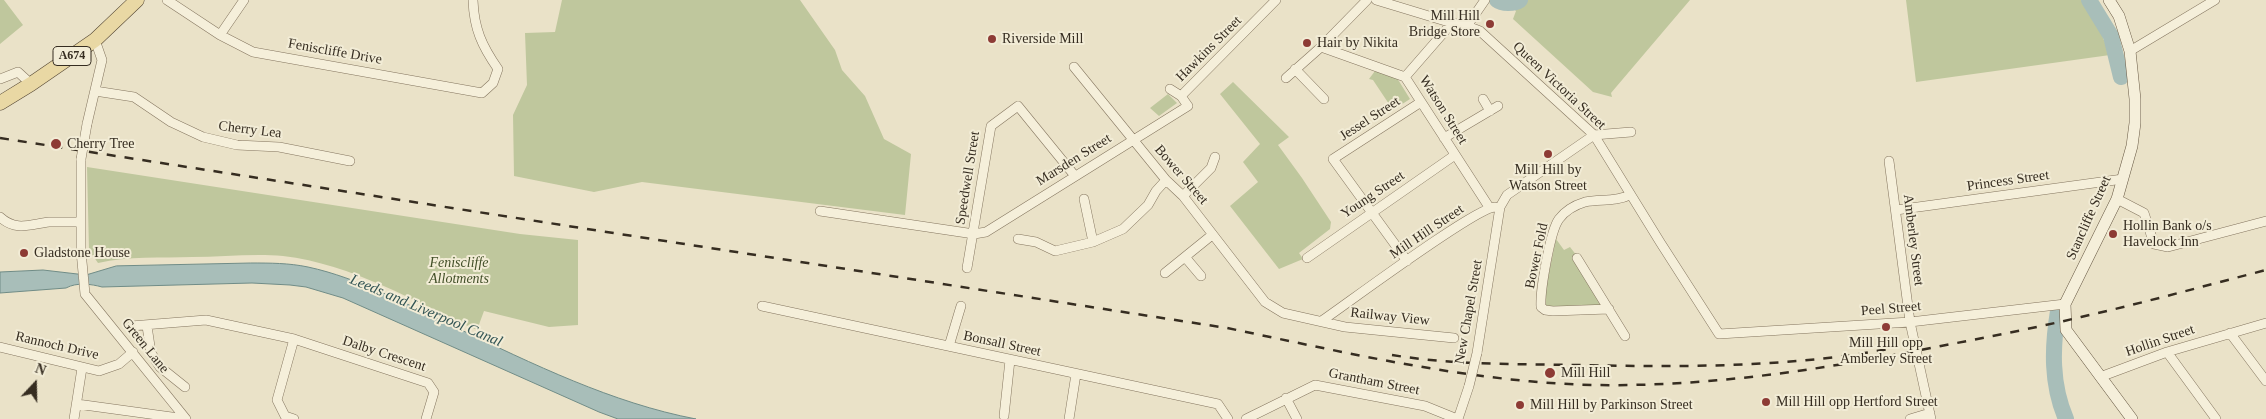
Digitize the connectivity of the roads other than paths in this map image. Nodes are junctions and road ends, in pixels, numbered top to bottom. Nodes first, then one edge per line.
1 (137, 0) edge
2 (167, 0) edge
3 (244, 0) edge
4 (473, 0) edge
5 (1276, 0) edge
6 (1367, 0) edge
7 (1376, 0) edge
8 (2109, 0) edge
9 (2215, 0) edge
10 (1482, 4) edge
11 (1452, 24) junction
12 (1467, 26) junction
13 (220, 35) junction
14 (95, 40) junction
15 (1321, 47) junction
16 (2130, 51) junction
17 (1074, 67) dead end
18 (1295, 69) junction
19 (1405, 77) junction
20 (1286, 78) dead end
21 (0, 79) edge
22 (31, 84) junction
23 (1170, 90) dead end
24 (96, 91) junction
25 (1182, 96) junction
26 (1324, 99) dead end
27 (1482, 99) dead end
28 (1421, 102) junction
29 (0, 103) edge
30 (1498, 106) dead end
31 (1490, 111) junction
32 (1631, 132) dead end
33 (1594, 135) junction
34 (1444, 138) junction
35 (1133, 140) junction
36 (1455, 156) junction
37 (1215, 157) dead end
38 (350, 161) dead end
39 (1889, 161) dead end
40 (1075, 176) junction
41 (2123, 179) junction
42 (1166, 180) junction
43 (1630, 195) junction
44 (1183, 196) junction
45 (1084, 199) dead end
46 (2117, 199) junction
47 (1500, 207) junction
48 (1489, 208) junction
49 (1896, 210) junction
50 (820, 212) dead end
51 (1370, 212) junction
52 (0, 218) edge
53 (2266, 221) edge
54 (81, 222) junction
55 (974, 234) junction
56 (1212, 235) junction
57 (1018, 239) dead end
58 (1093, 242) junction
59 (1185, 257) junction
60 (1306, 258) dead end
61 (1578, 258) dead end
62 (1407, 261) junction
63 (967, 268) dead end
64 (1165, 273) dead end
65 (1201, 276) dead end
66 (2065, 304) junction
67 (762, 306) dead end
68 (961, 306) dead end
69 (1609, 309) junction
70 (1323, 320) junction
71 (1910, 322) junction
72 (2266, 323) edge
73 (131, 326) dead end
74 (147, 326) junction
75 (2230, 333) junction
76 (1719, 334) joint
77 (1626, 336) dead end
78 (1454, 338) dead end
79 (294, 339) junction
80 (950, 346) junction
81 (0, 347) edge
82 (133, 352) junction
83 (2167, 352) junction
84 (1010, 360) junction
85 (82, 368) junction
86 (1076, 374) junction
87 (2100, 377) junction
88 (2266, 381) edge
89 (185, 387) dead end
90 (1286, 398) junction
91 (77, 404) junction
92 (1004, 416) dead end
93 (1930, 416) edge
94 (74, 419) edge
95 (186, 419) edge
96 (294, 419) edge
97 (426, 419) edge
98 (1069, 419) edge
99 (1228, 419) edge
100 (1246, 419) edge
101 (1297, 419) edge
102 (1457, 419) edge
103 (1910, 419) edge
104 (2132, 419) edge
105 (2216, 419) edge

1 - 14 main road, A674
2 - 13 street, Feniscliffe Drive
3 - 13 street
4 - 13 street, Feniscliffe Drive
5 - 25 street, Hawkins Street
6 - 15 street
7 - 11 street, Queen Victoria Street
8 - 16 main road, Stancliffe Street
9 - 16 street
10 - 12 street
11 - 12 street, Queen Victoria Street
11 - 19 street
12 - 33 street, Queen Victoria Street
14 - 22 main road, A674
14 - 24 street
15 - 18 street
15 - 19 street, Watson Street
16 - 41 main road, Stancliffe Street
17 - 35 street, Bower Street
18 - 20 street
18 - 26 street
19 - 28 street, Watson Street
21 - 22 street
22 - 29 main road, A674
23 - 25 street
24 - 38 street, Cherry Lea
24 - 54 street, bridge
25 - 35 street, Marsden Street
27 - 31 street
28 - 34 street, Watson Street
28 - 51 street, Jessel Street
30 - 31 street
31 - 34 street
32 - 33 street
33 - 43 street, Queen Victoria Street
33 - 47 street
34 - 36 street, Watson Street
35 - 40 street, Marsden Street
35 - 42 street, Bower Street
36 - 48 street, Watson Street
36 - 51 street, Young Street
37 - 44 street
39 - 49 street, Amberley Street
40 - 55 street, Marsden Street
40 - 55 street, Speedwell Street
41 - 46 main road, Stancliffe Street
41 - 49 street, Princess Street
42 - 44 street, Bower Street
42 - 58 street
43 - 69 street, Bower Fold
43 - 76 street, Queen Victoria Street
44 - 56 street, Bower Street
45 - 58 street
46 - 53 street
46 - 66 main road, Stancliffe Street
47 - 48 street, Mill Hill Street
47 - 102 street, New Chapel Street, bridge
48 - 62 street, Mill Hill Street
49 - 71 street, Amberley Street
50 - 55 street
51 - 60 street, Young Street
51 - 62 street
52 - 54 street
54 - 82 street, Green Lane
55 - 63 street, Speedwell Street
56 - 59 street
56 - 70 street, Bower Street
57 - 58 street
59 - 64 street
59 - 65 street
61 - 69 street
62 - 70 street, Mill Hill Street
66 - 71 street, Peel Street
66 - 87 main road
67 - 80 street, Bonsall Street
68 - 80 street
69 - 77 street
70 - 78 street, Railway View
71 - 76 street, Peel Street
71 - 93 street, Amberley Street
72 - 75 street, Hollin Street
73 - 74 street, Dalby Crescent
74 - 79 street, Dalby Crescent
74 - 89 street
75 - 83 street, Hollin Street
75 - 88 street
79 - 96 street
79 - 97 street, Dalby Crescent
80 - 84 street, Bonsall Street
81 - 85 street, Rannoch Drive
82 - 85 street, Rannoch Drive
82 - 95 street, Green Lane
83 - 87 street, Hollin Street
83 - 105 street
84 - 86 street, Bonsall Street
84 - 92 street
85 - 91 street
86 - 98 street
86 - 99 street, Bonsall Street
87 - 104 main road
90 - 100 street, Grantham Street
90 - 101 street
90 - 102 street, Grantham Street
91 - 94 street
91 - 95 street
93 - 103 street

